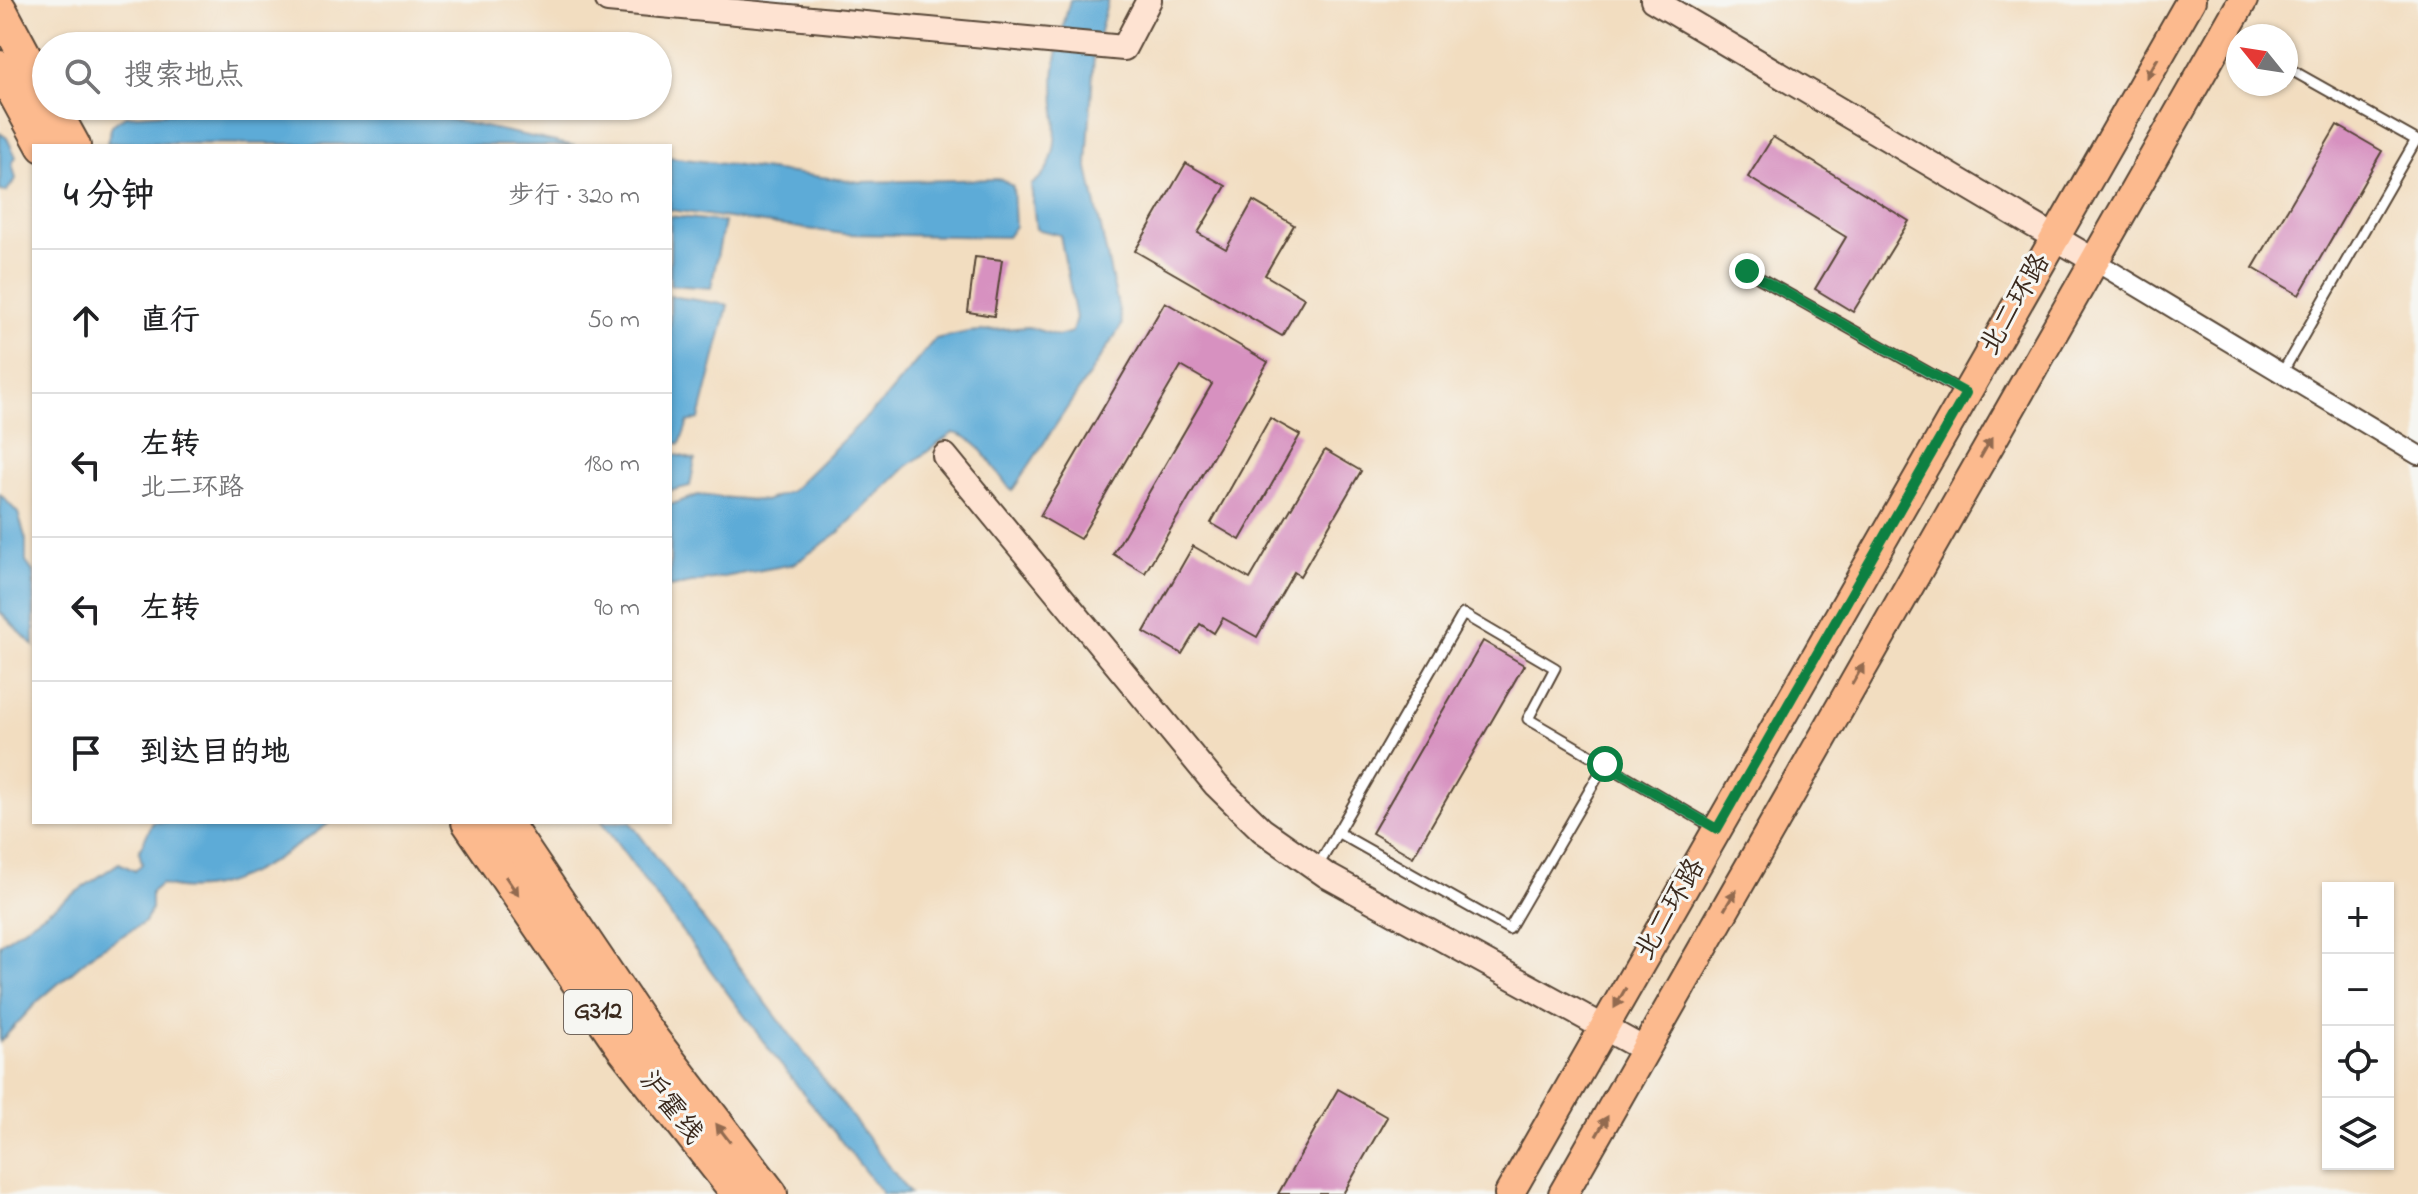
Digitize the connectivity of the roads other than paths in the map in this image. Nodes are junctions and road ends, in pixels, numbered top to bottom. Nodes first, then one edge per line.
1 (608, 0) edge
2 (1149, 0) edge
3 (1653, 0) edge
4 (2191, 0) edge
5 (2243, 0) edge
6 (0, 9) edge
7 (0, 67) edge
8 (32, 69) edge
9 (2298, 74) edge
10 (60, 120) edge
11 (42, 144) edge
12 (73, 144) edge
13 (2055, 238) junction
14 (2093, 260) junction
15 (1747, 271) dead end
16 (2282, 373) junction
17 (1966, 393) junction
18 (2418, 455) edge
19 (945, 456) dead end
20 (1605, 764) junction
21 (469, 824) edge
22 (506, 824) edge
23 (1717, 829) junction
24 (1337, 832) junction
25 (1317, 869) junction
26 (1603, 1028) junction
27 (1645, 1050) junction
28 (738, 1194) edge
29 (771, 1194) edge
30 (1509, 1194) edge
31 (1563, 1194) edge

1 - 2 street
3 - 13 street
4 -> 13 main road, 北二环路
5 - 14 main road, 北二环路
6 - 8 highway
7 - 11 highway
9 - 16 lane
10 - 12 highway
13 - 14 street
13 - 17 main road, 北二环路
14 - 16 street
27 -> 14 main road, 北二环路
15 - 17 lane
16 - 18 street
17 - 23 main road, 北二环路
19 - 25 street
20 - 23 lane
20 - 24 lane
20 - 24 lane
21 -> 28 highway, 沪霍线 / G312
29 -> 22 highway, 沪霍线 / G312
23 -> 26 main road, 北二环路
24 - 25 lane
25 - 26 street
26 - 27 street
26 - 30 main road, 北二环路
31 -> 27 main road, 北二环路

